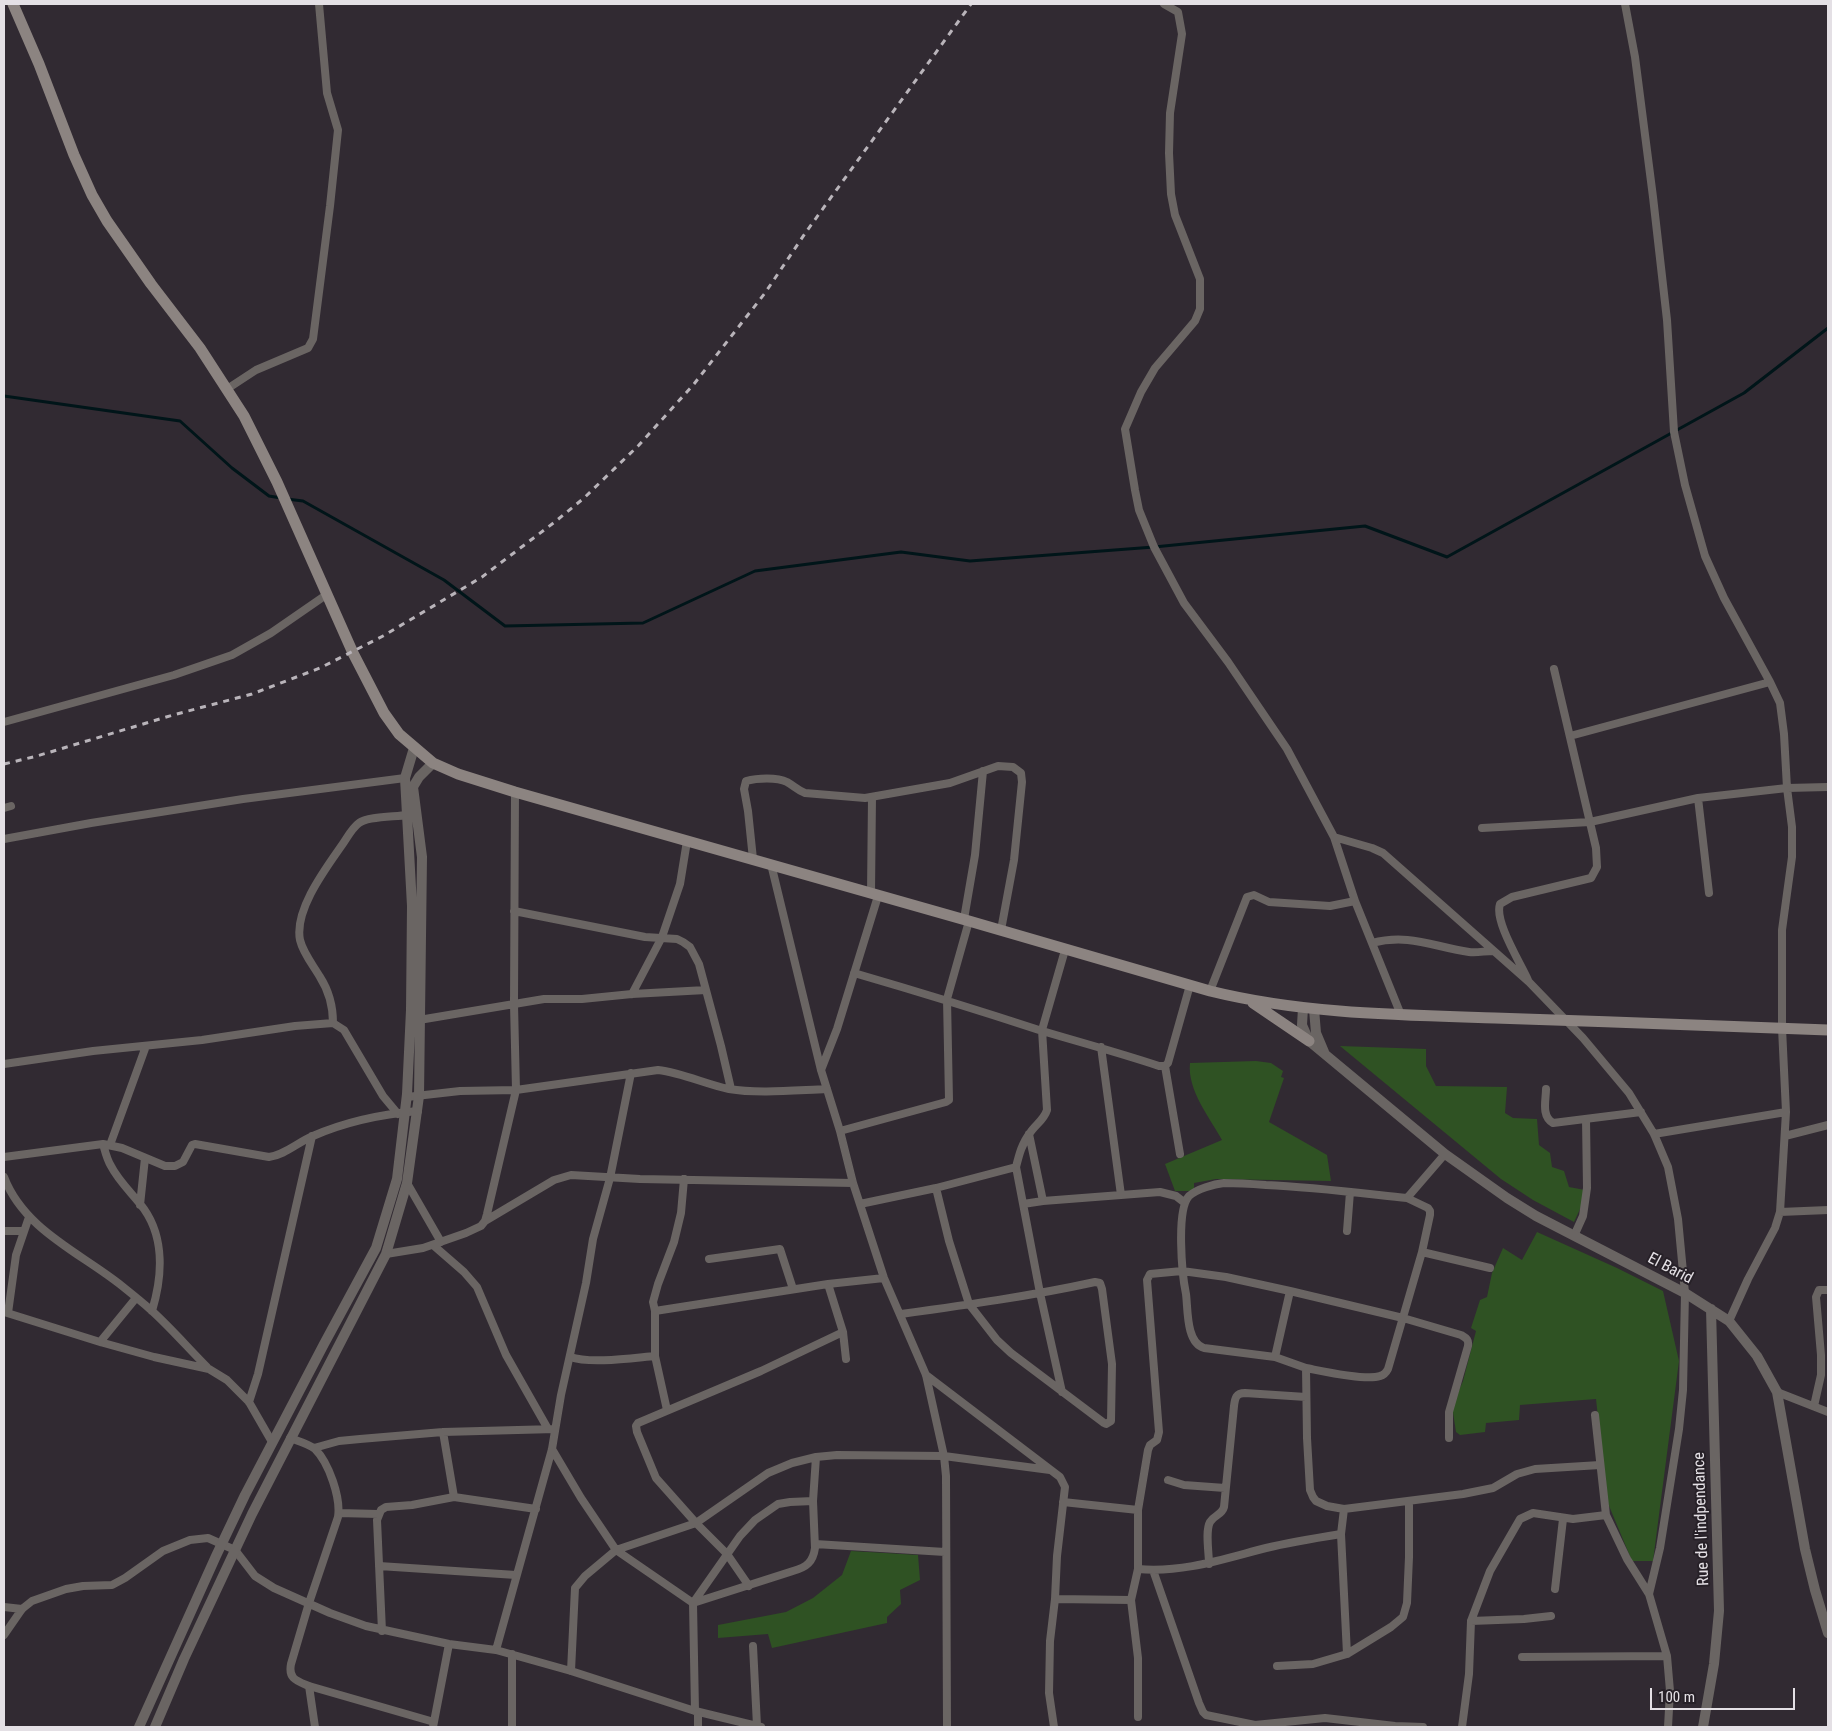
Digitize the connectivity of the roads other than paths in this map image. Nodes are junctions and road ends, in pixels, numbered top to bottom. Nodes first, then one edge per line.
1 (319, 4) edge
2 (1164, 4) edge
3 (1181, 4) edge
4 (1625, 4) edge
5 (16, 7) edge
6 (1178, 12) junction
7 (227, 389) junction
8 (326, 595) junction
9 (1554, 669) dead end
10 (1770, 682) junction
11 (4, 722) edge
12 (1570, 736) junction
13 (414, 748) junction
14 (433, 763) junction
15 (983, 771) junction
16 (405, 778) junction
17 (1828, 787) edge
18 (1788, 788) junction
19 (515, 792) junction
20 (872, 797) junction
21 (1698, 798) junction
22 (407, 815) junction
23 (1590, 822) junction
24 (1482, 828) dead end
25 (1334, 837) junction
26 (4, 839) edge
27 (687, 841) junction
28 (753, 859) junction
29 (771, 864) junction
30 (1709, 893) dead end
31 (875, 894) junction
32 (1355, 901) junction
33 (514, 911) junction
34 (967, 920) junction
35 (1001, 930) junction
36 (662, 937) junction
37 (1372, 943) junction
38 (1065, 950) junction
39 (1493, 951) junction
40 (854, 973) junction
41 (1529, 982) junction
42 (1190, 985) junction
43 (706, 990) junction
44 (1210, 991) junction
45 (632, 994) junction
46 (947, 999) junction
47 (1249, 1001) junction
48 (514, 1004) junction
49 (1309, 1009) junction
50 (1401, 1015) junction
51 (419, 1020) junction
52 (1567, 1020) junction
53 (334, 1023) junction
54 (1782, 1028) junction
55 (1042, 1030) junction
56 (1828, 1030) edge
57 (1309, 1041) junction
58 (146, 1046) junction
59 (1101, 1046) junction
60 (1325, 1055) junction
61 (4, 1064) edge
62 (1165, 1066) junction
63 (821, 1070) junction
64 (631, 1073) junction
65 (731, 1089) junction
66 (827, 1089) junction
67 (1546, 1089) dead end
68 (516, 1090) junction
69 (419, 1096) junction
70 (407, 1097) junction
71 (418, 1111) junction
72 (1641, 1112) junction
73 (1786, 1112) junction
74 (402, 1113) junction
75 (1586, 1119) junction
76 (1828, 1125) edge
77 (840, 1130) junction
78 (1029, 1134) junction
79 (1654, 1134) junction
80 (312, 1136) junction
81 (1785, 1136) junction
82 (106, 1145) junction
83 (1180, 1154) dead end
84 (1445, 1154) junction
85 (4, 1157) edge
86 (145, 1158) junction
87 (1016, 1167) junction
88 (4, 1177) edge
89 (610, 1178) junction
90 (684, 1180) junction
91 (407, 1183) junction
92 (853, 1184) junction
93 (936, 1188) junction
94 (1350, 1192) junction
95 (1121, 1195) junction
96 (1407, 1198) junction
97 (1043, 1200) junction
98 (1185, 1203) junction
99 (860, 1204) junction
100 (1023, 1204) junction
101 (140, 1205) junction
102 (1828, 1210) edge
103 (1780, 1212) junction
104 (29, 1217) junction
105 (485, 1221) junction
106 (4, 1231) edge
107 (23, 1231) junction
108 (1347, 1231) dead end
109 (1574, 1236) junction
110 (437, 1243) junction
111 (1422, 1252) junction
112 (386, 1254) junction
113 (709, 1259) dead end
114 (1490, 1268) dead end
115 (1182, 1271) junction
116 (884, 1278) junction
117 (828, 1284) junction
118 (793, 1289) junction
119 (1828, 1290) edge
120 (1290, 1291) junction
121 (1040, 1293) junction
122 (1685, 1294) junction
123 (136, 1298) junction
124 (969, 1304) junction
125 (1711, 1310) junction
126 (152, 1311) junction
127 (655, 1311) junction
128 (6, 1313) edge
129 (901, 1314) junction
130 (1403, 1318) junction
131 (1729, 1320) junction
132 (843, 1332) junction
133 (100, 1342) junction
134 (656, 1356) junction
135 (570, 1357) junction
136 (1275, 1357) junction
137 (846, 1359) dead end
138 (1306, 1368) junction
139 (209, 1369) junction
140 (926, 1375) junction
141 (1062, 1392) junction
142 (1777, 1392) junction
143 (1306, 1397) junction
144 (249, 1402) junction
145 (1814, 1406) junction
146 (667, 1410) junction
147 (1828, 1412) edge
148 (1595, 1415) dead end
149 (552, 1429) junction
150 (443, 1432) junction
151 (290, 1438) junction
152 (1449, 1438) dead end
153 (272, 1442) junction
154 (314, 1448) junction
155 (552, 1449) junction
156 (944, 1456) junction
157 (816, 1457) junction
158 (1600, 1465) junction
159 (1050, 1470) junction
160 (1168, 1480) dead end
161 (1225, 1488) junction
162 (454, 1497) junction
163 (1409, 1500) junction
164 (813, 1501) junction
165 (1063, 1502) junction
166 (1344, 1509) junction
167 (536, 1510) junction
168 (1138, 1510) junction
169 (339, 1513) junction
170 (378, 1514) junction
171 (1606, 1515) junction
172 (1563, 1518) junction
173 (696, 1523) junction
174 (1342, 1534) junction
175 (222, 1544) junction
176 (815, 1544) junction
177 (235, 1550) junction
178 (616, 1550) junction
179 (945, 1552) junction
180 (727, 1554) junction
181 (1209, 1564) junction
182 (379, 1566) junction
183 (1138, 1568) junction
184 (1153, 1570) junction
185 (516, 1576) junction
186 (749, 1586) junction
187 (1555, 1589) dead end
188 (1649, 1594) junction
189 (1055, 1600) junction
190 (1131, 1600) junction
191 (693, 1602) junction
192 (309, 1603) junction
193 (4, 1607) edge
194 (22, 1609) junction
195 (1551, 1616) dead end
196 (1471, 1622) junction
197 (382, 1631) junction
198 (1828, 1633) edge
199 (4, 1635) edge
200 (449, 1644) junction
201 (753, 1646) dead end
202 (496, 1650) junction
203 (512, 1654) junction
204 (1347, 1654) junction
205 (1667, 1656) junction
206 (1522, 1657) dead end
207 (1277, 1666) dead end
208 (571, 1671) junction
209 (309, 1686) junction
210 (696, 1712) junction
211 (1138, 1717) dead end
212 (433, 1725) edge
213 (1255, 1726) edge
214 (139, 1727) edge
215 (155, 1727) edge
216 (316, 1727) edge
217 (512, 1727) edge
218 (698, 1727) edge
219 (759, 1727) edge
220 (947, 1727) edge
221 (1054, 1727) edge
222 (1423, 1727) edge
223 (1462, 1727) edge
224 (1668, 1727) edge
225 (1703, 1727) edge

1 - 7 street
2 - 6 street
3 - 6 street
4 - 10 street
5 - 7 main road
6 - 25 street
7 - 8 main road
8 - 11 street
8 - 13 main road
9 - 12 street
10 - 12 street
10 - 18 street
12 - 23 street
13 - 14 main road
13 - 16 street
14 - 19 main road
14 - 51 street
15 - 20 street
15 - 34 street
15 - 35 street
16 - 22 street
16 - 26 street
17 - 18 street
18 - 21 street
18 - 54 street
19 - 27 main road
19 - 33 street
20 - 28 street
20 - 31 street
21 - 23 street
21 - 30 street
22 - 53 street
22 - 70 street
23 - 24 street
23 - 41 street
25 - 32 street
25 - 39 street
27 - 28 main road
27 - 36 street
28 - 29 main road
29 - 31 main road
29 - 63 street
31 - 34 main road
31 - 40 street
32 - 37 street
32 - 44 street
33 - 36 street
33 - 48 street
34 - 35 main road
34 - 46 street
35 - 38 main road
36 - 43 street
36 - 45 street
37 - 39 street
37 - 50 street
38 - 42 main road
38 - 55 street
39 - 41 street
40 - 46 street
40 - 63 street
41 - 52 street
42 - 44 main road
42 - 62 street
43 - 45 street
43 - 65 street
44 - 47 main road
45 - 48 street
46 - 55 street
46 - 77 street
47 - 49 main road
47 - 57 main road
48 - 51 street
48 - 68 street
49 - 50 main road
49 - 57 street
49 - 60 street
50 - 52 main road
51 - 69 street
52 - 54 main road
52 - 72 street
53 - 58 street
53 - 74 street
54 - 56 main road
54 - 73 street
55 - 59 street
55 - 78 street
57 - 60 street, El Barid
58 - 61 street
58 - 82 street
59 - 62 street
59 - 95 street
60 - 84 street, El Barid
62 - 83 street
63 - 66 street
64 - 65 street
64 - 68 street
64 - 89 street
65 - 66 street
66 - 77 street
67 - 75 street
68 - 69 street
68 - 105 street
69 - 70 street
69 - 71 street
70 - 74 street
71 - 74 street
71 - 91 street
72 - 75 street
72 - 79 street
73 - 79 street
73 - 81 street
74 - 80 street
74 - 153 street
75 - 109 street
76 - 81 street
77 - 92 street
78 - 87 street
78 - 97 street
79 - 122 street
80 - 86 street
80 - 144 street
81 - 103 street
82 - 85 street
82 - 86 street
82 - 101 street
84 - 96 street
84 - 109 street, El Barid
86 - 101 street
87 - 93 street
87 - 100 street
88 - 104 street
89 - 90 street
89 - 105 street
89 - 135 street
90 - 92 street
90 - 127 street
91 - 110 street
91 - 112 street
92 - 99 street
93 - 99 street
93 - 124 street
94 - 96 street
94 - 98 street
94 - 108 street
95 - 97 street
95 - 98 street
96 - 111 street
97 - 100 street
98 - 115 street
99 - 116 street
100 - 121 street
101 - 126 street
102 - 103 street
103 - 131 street
104 - 107 street
104 - 123 street
105 - 110 street
106 - 107 street
107 - 128 street
109 - 122 street, El Barid
110 - 112 street
110 - 149 street
111 - 114 street
111 - 130 street
112 - 151 street
113 - 118 street
115 - 120 street
115 - 136 street
115 - 168 street
116 - 117 street
116 - 129 street
117 - 118 street
117 - 132 street
118 - 127 street
119 - 145 street
120 - 130 street
120 - 136 street
121 - 124 street
121 - 141 street
121 - 141 street
122 - 125 street, El Barid
122 - 188 street
123 - 126 street
123 - 133 street
124 - 129 street
124 - 141 street
125 - 131 street, El Barid
125 - 225 street, Rue de l'indpendance
126 - 139 street
127 - 134 street
128 - 133 street
129 - 140 street
130 - 138 street
130 - 152 street
131 - 142 street, El Barid
132 - 137 street
132 - 146 street
133 - 139 street
134 - 135 street
134 - 146 street
135 - 149 street
136 - 138 street
138 - 143 street
139 - 144 street
140 - 156 street
140 - 159 street
142 - 145 street
142 - 198 street, El Barid
143 - 161 street
143 - 166 street
144 - 153 street
145 - 147 street
146 - 173 street
148 - 158 street
149 - 150 street
149 - 155 street
150 - 154 street
150 - 162 street
151 - 154 street
151 - 177 street
153 - 175 street
154 - 169 street
155 - 167 street
155 - 178 street
156 - 157 street
156 - 159 street
156 - 179 street
157 - 164 street
157 - 173 street
158 - 163 street
158 - 171 street
159 - 165 street
160 - 161 street
161 - 181 street
162 - 167 street
162 - 170 street
163 - 166 street
163 - 204 street
164 - 176 street
164 - 180 street
165 - 168 street
165 - 189 street
166 - 174 street
167 - 185 street
168 - 183 street
169 - 170 street
169 - 192 street
170 - 182 street
171 - 172 street
171 - 188 street
172 - 187 street
172 - 196 street
173 - 178 street
173 - 180 street
174 - 181 street
174 - 204 street
175 - 177 street
175 - 194 street
175 - 214 street
176 - 179 street
176 - 186 street
177 - 192 street
177 - 215 street
178 - 191 street
178 - 208 street
179 - 220 street
180 - 186 street
180 - 191 street
181 - 184 street
182 - 185 street
182 - 197 street
183 - 184 street
183 - 190 street
184 - 213 street
185 - 202 street
186 - 191 street
188 - 205 street
189 - 190 street
189 - 221 street
190 - 211 street
191 - 210 street
192 - 197 street
192 - 209 street
193 - 194 street
194 - 199 street
195 - 196 street
196 - 223 street
197 - 200 street
200 - 202 street
200 - 212 street
201 - 219 street
202 - 203 street
203 - 208 street
203 - 217 street
204 - 207 street
205 - 206 street
205 - 224 street
208 - 210 street
209 - 212 street
209 - 216 street
210 - 218 street
210 - 219 street
213 - 222 street

